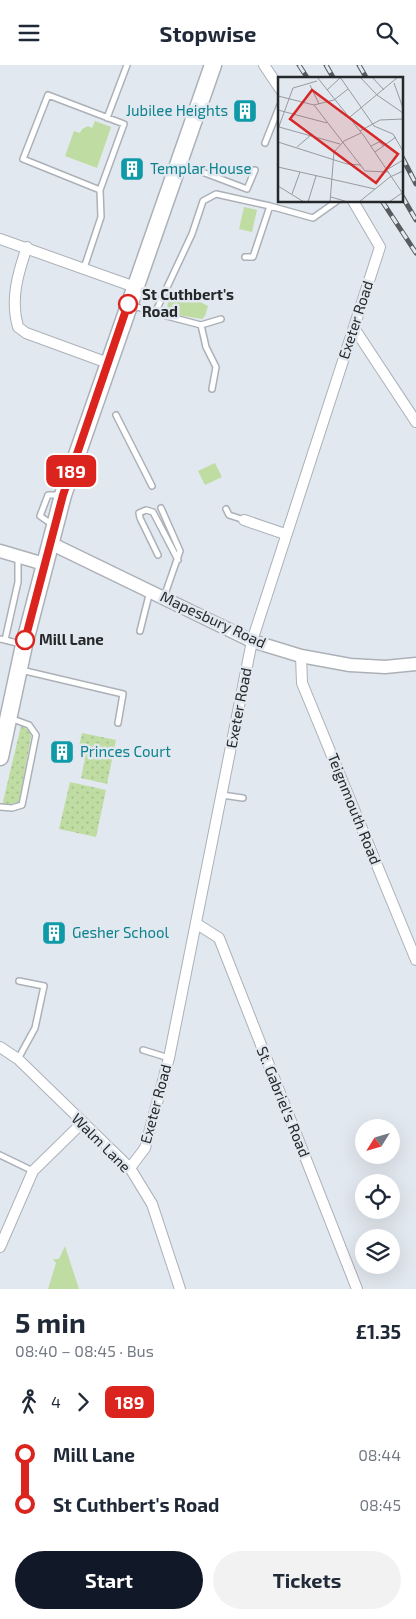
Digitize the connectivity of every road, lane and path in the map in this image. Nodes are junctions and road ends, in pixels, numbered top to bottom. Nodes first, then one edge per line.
1 (127, 65) edge
2 (213, 65) edge
3 (264, 65) edge
4 (278, 86) edge
5 (278, 110) edge
6 (107, 118) junction
7 (265, 143) dead end
8 (179, 163) junction
9 (255, 170) dead end
10 (100, 190) junction
11 (334, 203) edge
12 (354, 203) edge
13 (270, 206) junction
14 (0, 239) edge
15 (27, 247) junction
16 (245, 257) dead end
17 (84, 268) junction
18 (135, 287) junction
19 (128, 304) junction
20 (155, 313) junction
21 (221, 319) dead end
22 (201, 325) junction
23 (354, 329) junction
24 (108, 363) junction
25 (212, 389) dead end
26 (116, 415) dead end
27 (416, 422) edge
28 (152, 486) dead end
29 (161, 508) dead end
30 (226, 509) dead end
31 (244, 520) joint
32 (286, 534) junction
33 (50, 543) junction
34 (0, 551) edge
35 (158, 555) dead end
36 (18, 556) junction
37 (178, 559) junction
38 (44, 565) junction
39 (150, 591) junction
40 (164, 597) junction
41 (140, 631) dead end
42 (2, 639) edge
43 (252, 641) junction
44 (24, 645) junction
45 (301, 657) junction
46 (416, 664) edge
47 (20, 670) junction
48 (9, 718) junction
49 (118, 723) dead end
50 (0, 757) edge
51 (222, 795) junction
52 (243, 799) dead end
53 (0, 807) edge
54 (197, 924) junction
55 (416, 960) edge
56 (19, 981) dead end
57 (0, 1048) edge
58 (143, 1050) dead end
59 (169, 1058) junction
60 (18, 1059) junction
61 (82, 1123) junction
62 (0, 1155) edge
63 (130, 1168) junction
64 (33, 1171) junction
65 (0, 1247) edge
66 (180, 1289) edge
67 (357, 1289) edge

1 - 6 lane
2 - 8 main road
3 - 4 street
5 - 7 lane
6 - 10 lane
6 - 10 lane
8 - 9 lane
8 - 18 main road
10 - 17 lane
11 - 13 lane
12 - 23 street, Exeter Road
13 - 16 lane
13 - 20 lane
14 - 15 street
15 - 17 street
15 - 24 street
17 - 18 street
18 - 19 main road
19 - 20 lane
19 - 24 main road
20 - 22 lane
21 - 22 lane
22 - 25 lane
23 - 27 street
23 - 32 street, Exeter Road
24 - 33 main road
26 - 28 lane
29 - 37 lane
30 - 31 lane
31 - 32 street
32 - 43 street, Exeter Road
33 - 38 main road
33 - 39 street, Mapesbury Road
34 - 36 street
35 - 37 lane
36 - 38 street
36 - 42 lane
37 - 40 lane
38 - 44 main road
39 - 40 street, Mapesbury Road
39 - 41 lane
40 - 43 street, Mapesbury Road
42 - 44 lane
43 - 45 street, Mapesbury Road
43 - 51 street, Exeter Road
44 - 47 main road
45 - 46 street, Mapesbury Road
45 - 55 street, Teignmouth Road
47 - 48 main road
47 - 49 lane
48 - 50 main road
48 - 53 lane
51 - 52 lane
51 - 54 street, Exeter Road
54 - 59 street, Exeter Road
54 - 67 street, St. Gabriel's Road
56 - 60 lane
57 - 60 street, Walm Lane
58 - 59 lane
59 - 63 street, Exeter Road
60 - 61 street, Walm Lane
61 - 63 street, Walm Lane
61 - 64 street
62 - 64 lane
63 - 66 street, Walm Lane
64 - 65 street

